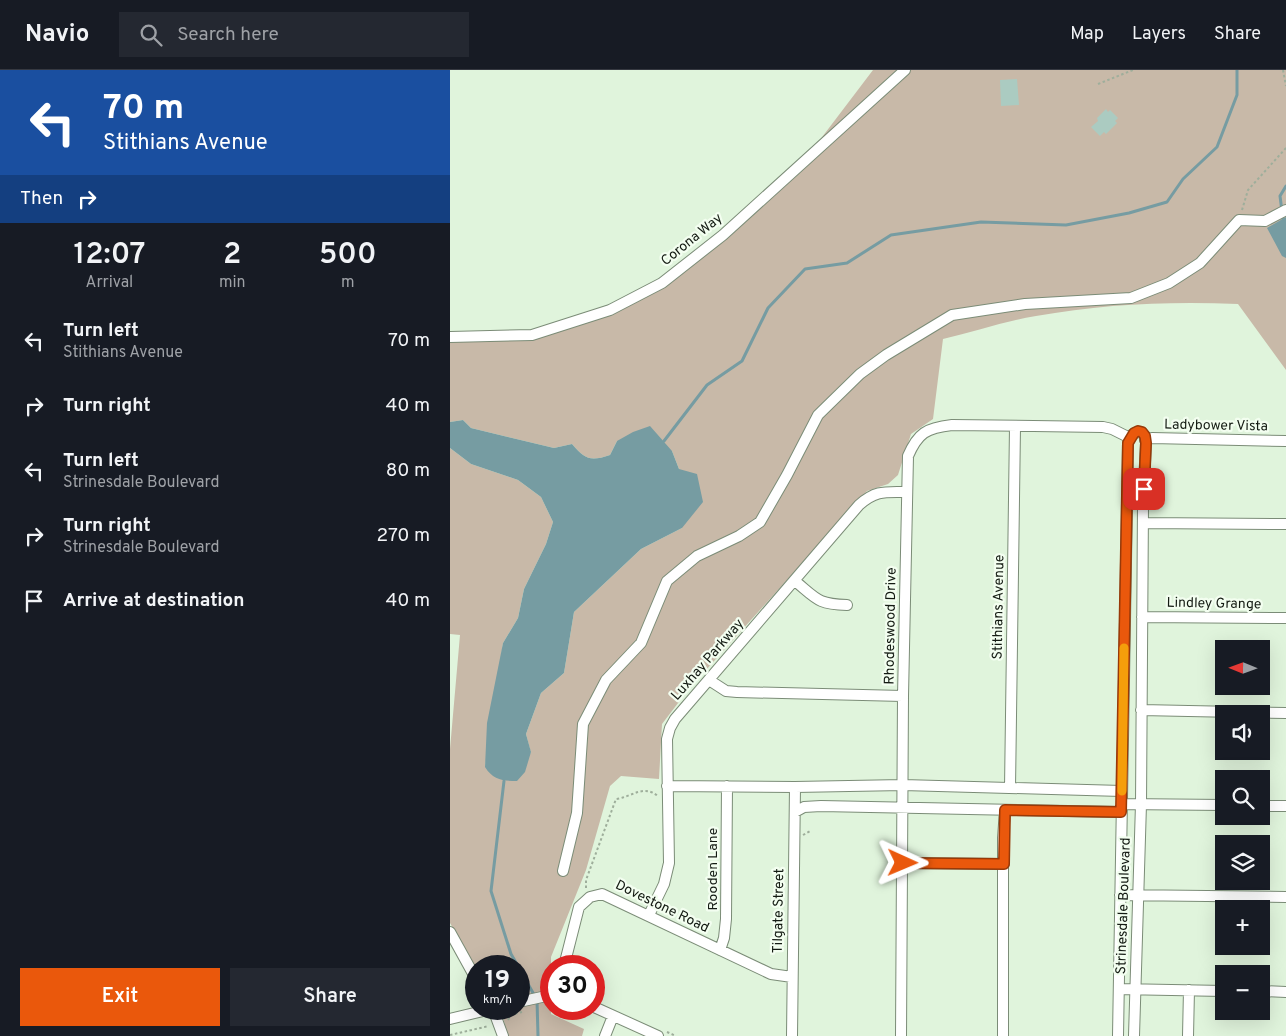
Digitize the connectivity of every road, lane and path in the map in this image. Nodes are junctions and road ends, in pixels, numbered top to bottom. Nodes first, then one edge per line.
1 (905, 70) edge
2 (1133, 70) edge
3 (1282, 70) edge
4 (1098, 84) dead end
5 (1286, 86) edge
6 (1286, 148) edge
7 (1286, 210) edge
8 (1240, 220) junction
9 (450, 337) edge
10 (1015, 427) junction
11 (1130, 438) junction
12 (1146, 440) junction
13 (1286, 441) edge
14 (906, 492) junction
15 (1144, 523) junction
16 (1286, 524) edge
17 (795, 581) junction
18 (847, 605) dead end
19 (1142, 617) junction
20 (1286, 618) edge
21 (709, 680) junction
22 (903, 696) junction
23 (1141, 710) junction
24 (1286, 713) edge
25 (903, 785) junction
26 (667, 786) junction
27 (727, 786) junction
28 (796, 787) junction
29 (1010, 788) junction
30 (1122, 791) junction
31 (660, 801) dead end
32 (1141, 804) junction
33 (1215, 805) edge
34 (1270, 806) edge
35 (1286, 806) edge
36 (904, 808) junction
37 (1122, 808) junction
38 (1005, 810) junction
39 (795, 812) junction
40 (903, 863) junction
41 (1004, 864) junction
42 (563, 871) dead end
43 (586, 892) dead end
44 (1120, 895) junction
45 (1138, 895) junction
46 (1286, 897) edge
47 (649, 915) junction
48 (450, 932) edge
49 (720, 950) junction
50 (567, 955) edge
51 (465, 959) edge
52 (792, 977) junction
53 (1119, 989) junction
54 (1136, 989) junction
55 (1189, 990) junction
56 (1215, 991) edge
57 (1270, 991) edge
58 (1286, 992) edge
59 (605, 1012) edge
60 (465, 1015) edge
61 (613, 1016) junction
62 (450, 1019) edge
63 (496, 1020) edge
64 (503, 1036) edge
65 (605, 1036) edge
66 (658, 1036) edge
67 (792, 1036) edge
68 (901, 1036) edge
69 (1002, 1036) edge
70 (1118, 1036) edge
71 (1134, 1036) edge
72 (1188, 1036) edge

1 - 9 street, Corona Way
2 - 4 path
3 - 5 path
6 - 8 path
7 - 8 street
8 - 42 street
10 - 11 street, Rhodeswood Drive
10 - 14 street, Rhodeswood Drive
10 - 29 street, Stithians Avenue
11 - 12 street
11 - 30 street, Strinesdale Boulevard
12 - 13 street, Ladybower Vista
12 - 15 street, Strinesdale Boulevard
14 - 17 street, Luxhay Parkway
14 - 22 street, Rhodeswood Drive
15 - 16 street
15 - 19 street, Strinesdale Boulevard
17 - 18 street
17 - 21 street, Luxhay Parkway
19 - 20 street, Lindley Grange
19 - 23 street, Strinesdale Boulevard
21 - 22 street
21 - 26 street, Luxhay Parkway
22 - 25 street, Rhodeswood Drive
23 - 24 street
23 - 32 street, Strinesdale Boulevard
25 - 28 street
25 - 29 street
25 - 36 street, Rhodeswood Drive
26 - 27 street
26 - 47 street, Luxhay Parkway
27 - 28 street
27 - 49 street, Rooden Lane
28 - 39 street, Tilgate Street
29 - 30 street
30 - 37 street, Strinesdale Boulevard
31 - 43 path
32 - 33 street
32 - 37 street
32 - 45 street, Strinesdale Boulevard
34 - 35 street
36 - 38 street
36 - 39 street
36 - 40 street, Rhodeswood Drive
37 - 38 street
37 - 44 street, Strinesdale Boulevard
38 - 41 street
39 - 52 street, Tilgate Street
40 - 41 street
40 - 68 street, Rhodeswood Drive
41 - 69 street
44 - 45 street
44 - 53 street, Strinesdale Boulevard
45 - 46 street
45 - 54 street, Strinesdale Boulevard
47 - 49 street, Dovestone Road
47 - 50 street, Dovestone Road
48 - 51 street
49 - 52 street, Dovestone Road
52 - 67 street, Tilgate Street
53 - 54 street
53 - 70 street, Strinesdale Boulevard
54 - 55 street
54 - 71 street, Strinesdale Boulevard
55 - 56 street
55 - 72 street
57 - 58 street
59 - 61 street
60 - 62 street
61 - 65 street
61 - 66 street
63 - 64 street

